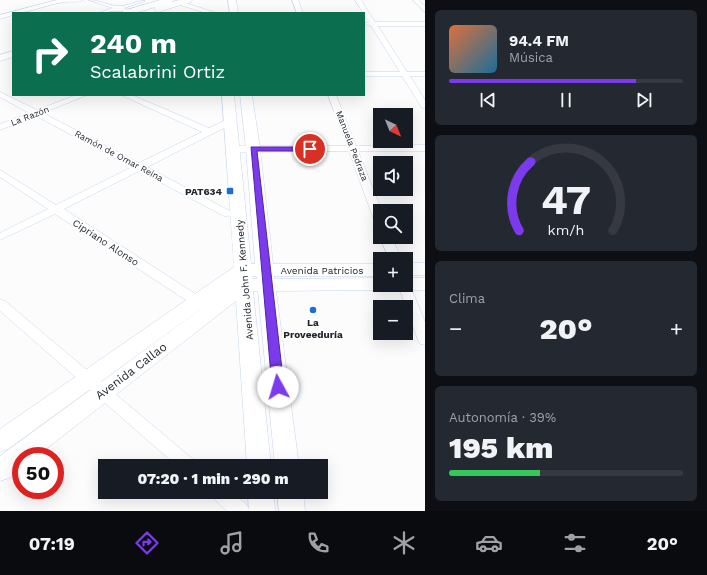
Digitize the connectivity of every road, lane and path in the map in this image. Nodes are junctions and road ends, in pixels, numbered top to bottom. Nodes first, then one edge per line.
1 (60, 0) edge
2 (80, 0) edge
3 (92, 0) edge
4 (169, 0) edge
5 (188, 0) edge
6 (232, 0) edge
7 (295, 0) edge
8 (358, 0) edge
9 (416, 0) edge
10 (142, 2) dead end
11 (179, 3) junction
12 (425, 10) edge
13 (18, 12) edge
14 (127, 12) edge
15 (149, 12) edge
16 (209, 12) edge
17 (234, 12) edge
18 (300, 12) edge
19 (12, 14) edge
20 (0, 17) edge
21 (365, 24) edge
22 (374, 24) junction
23 (425, 24) edge
24 (12, 47) edge
25 (0, 51) edge
26 (12, 54) edge
27 (0, 58) edge
28 (365, 74) edge
29 (405, 74) junction
30 (425, 74) edge
31 (0, 94) edge
32 (80, 96) edge
33 (127, 96) edge
34 (228, 96) edge
35 (246, 96) edge
36 (332, 96) edge
37 (425, 106) edge
38 (37, 113) junction
39 (231, 121) junction
40 (0, 127) edge
41 (210, 132) junction
42 (353, 148) junction
43 (425, 148) edge
44 (234, 149) junction
45 (253, 149) junction
46 (139, 167) junction
47 (0, 173) edge
48 (374, 204) edge
49 (56, 209) junction
50 (239, 213) junction
51 (0, 237) edge
52 (413, 269) edge
53 (425, 269) edge
54 (373, 270) edge
55 (244, 278) junction
56 (266, 278) junction
57 (373, 284) edge
58 (413, 284) edge
59 (425, 284) edge
60 (408, 292) edge
61 (0, 304) edge
62 (204, 306) junction
63 (425, 340) edge
64 (88, 379) junction
65 (103, 392) junction
66 (0, 442) edge
67 (181, 459) edge
68 (258, 459) edge
69 (286, 459) edge
70 (0, 470) edge
71 (227, 499) edge
72 (261, 499) edge
73 (291, 499) edge
74 (241, 511) edge
75 (262, 511) edge
76 (292, 511) edge

1 - 2 street
1 - 13 street
3 - 14 street
4 - 14 main road
5 - 11 main road
6 - 17 main road
7 - 18 street
8 - 22 street
9 - 12 street
10 - 14 street
11 - 15 main road
11 - 16 street
19 - 20 street
21 - 22 street
22 - 23 street
22 - 29 street
24 - 25 main road
26 - 27 main road
28 - 29 street
29 - 30 street
29 - 37 street
31 - 38 street, Ramón de Omar Reina
32 - 38 street, La Razón
33 - 41 street
34 - 39 main road, Avenida John F. Kennedy
35 - 45 main road
36 - 42 street, Manuela Pedraza
38 - 40 street, La Razón
38 - 46 street, Ramón de Omar Reina
39 - 41 street
39 - 44 main road, Avenida John F. Kennedy
41 - 46 street
42 - 43 street
42 - 45 street
42 - 48 street, Manuela Pedraza
44 - 45 street
44 - 50 main road, Avenida John F. Kennedy
45 - 56 main road
46 - 49 street
46 - 50 street, Ramón de Omar Reina
47 - 49 street, Cipriano Alonso
49 - 51 street
49 - 62 street, Cipriano Alonso
50 - 55 main road, Avenida John F. Kennedy
52 - 53 main road
54 - 56 main road, Avenida Patricios
55 - 56 main road
55 - 62 main road, Avenida Callao
55 - 68 main road, Avenida John F. Kennedy
56 - 57 main road, Avenida Patricios
56 - 69 main road
58 - 59 main road
60 - 63 street
61 - 64 street
62 - 64 main road, Avenida Callao
62 - 65 main road, Avenida Callao
64 - 65 street
64 - 66 main road, Avenida Callao
65 - 67 street
65 - 70 main road, Avenida Callao
71 - 74 street
72 - 75 main road
73 - 76 main road

